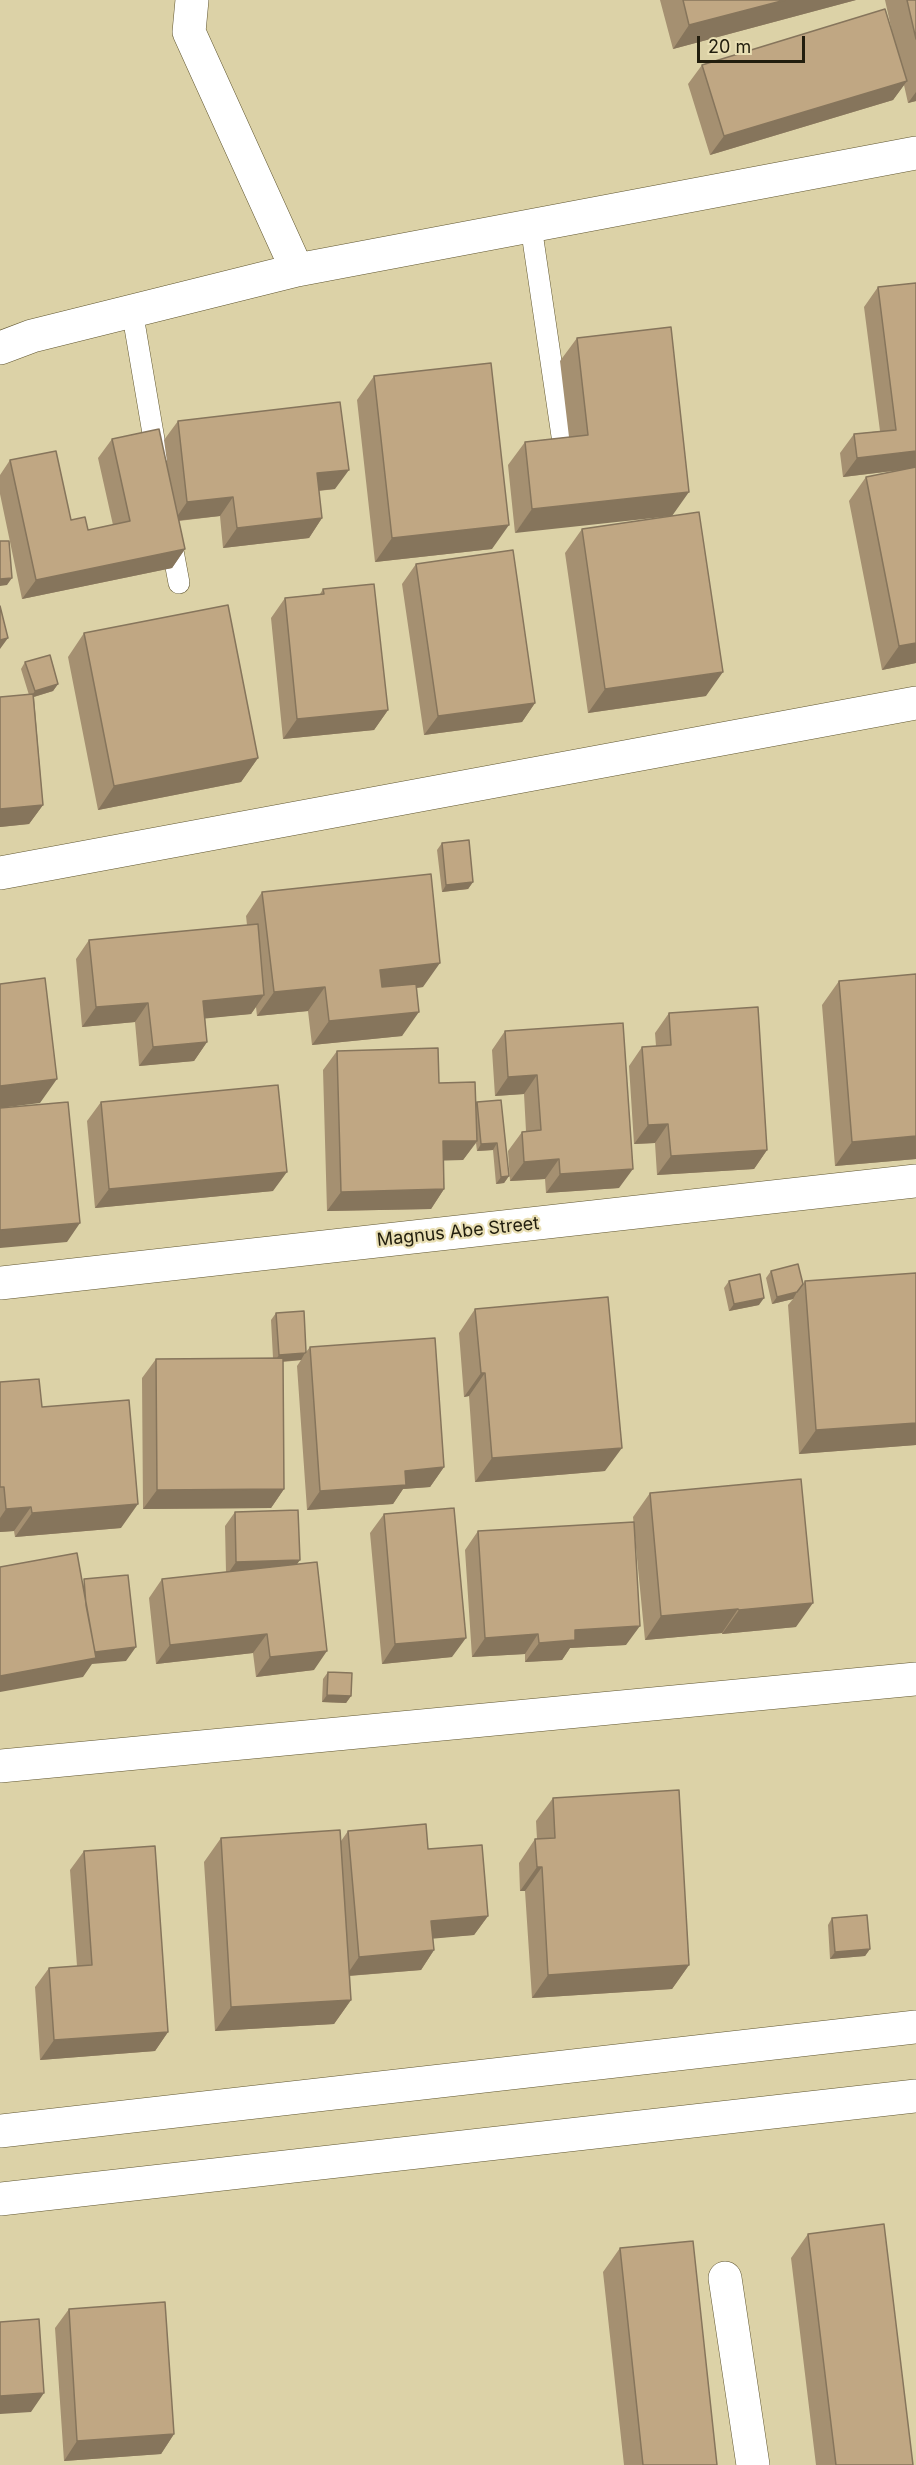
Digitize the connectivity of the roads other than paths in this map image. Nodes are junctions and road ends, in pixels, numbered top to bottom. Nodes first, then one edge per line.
1 (192, 0) edge
2 (916, 153) edge
3 (531, 226) junction
4 (297, 270) junction
5 (132, 310) junction
6 (0, 348) edge
7 (562, 436) edge
8 (161, 479) edge
9 (167, 513) edge
10 (179, 583) dead end
11 (916, 703) edge
12 (0, 873) edge
13 (916, 1181) edge
14 (0, 1283) edge
15 (916, 1679) edge
16 (0, 1766) edge
17 (916, 2027) edge
18 (916, 2096) edge
19 (0, 2131) edge
20 (0, 2199) edge
21 (725, 2278) dead end
22 (753, 2465) edge

1 - 4 street
2 - 3 street
3 - 4 street
3 - 7 lane
4 - 5 street
5 - 6 street
5 - 8 lane
9 - 10 lane
11 - 12 street
13 - 14 street, Magnus Abe Street
15 - 16 street
17 - 19 street
18 - 20 street
21 - 22 street

